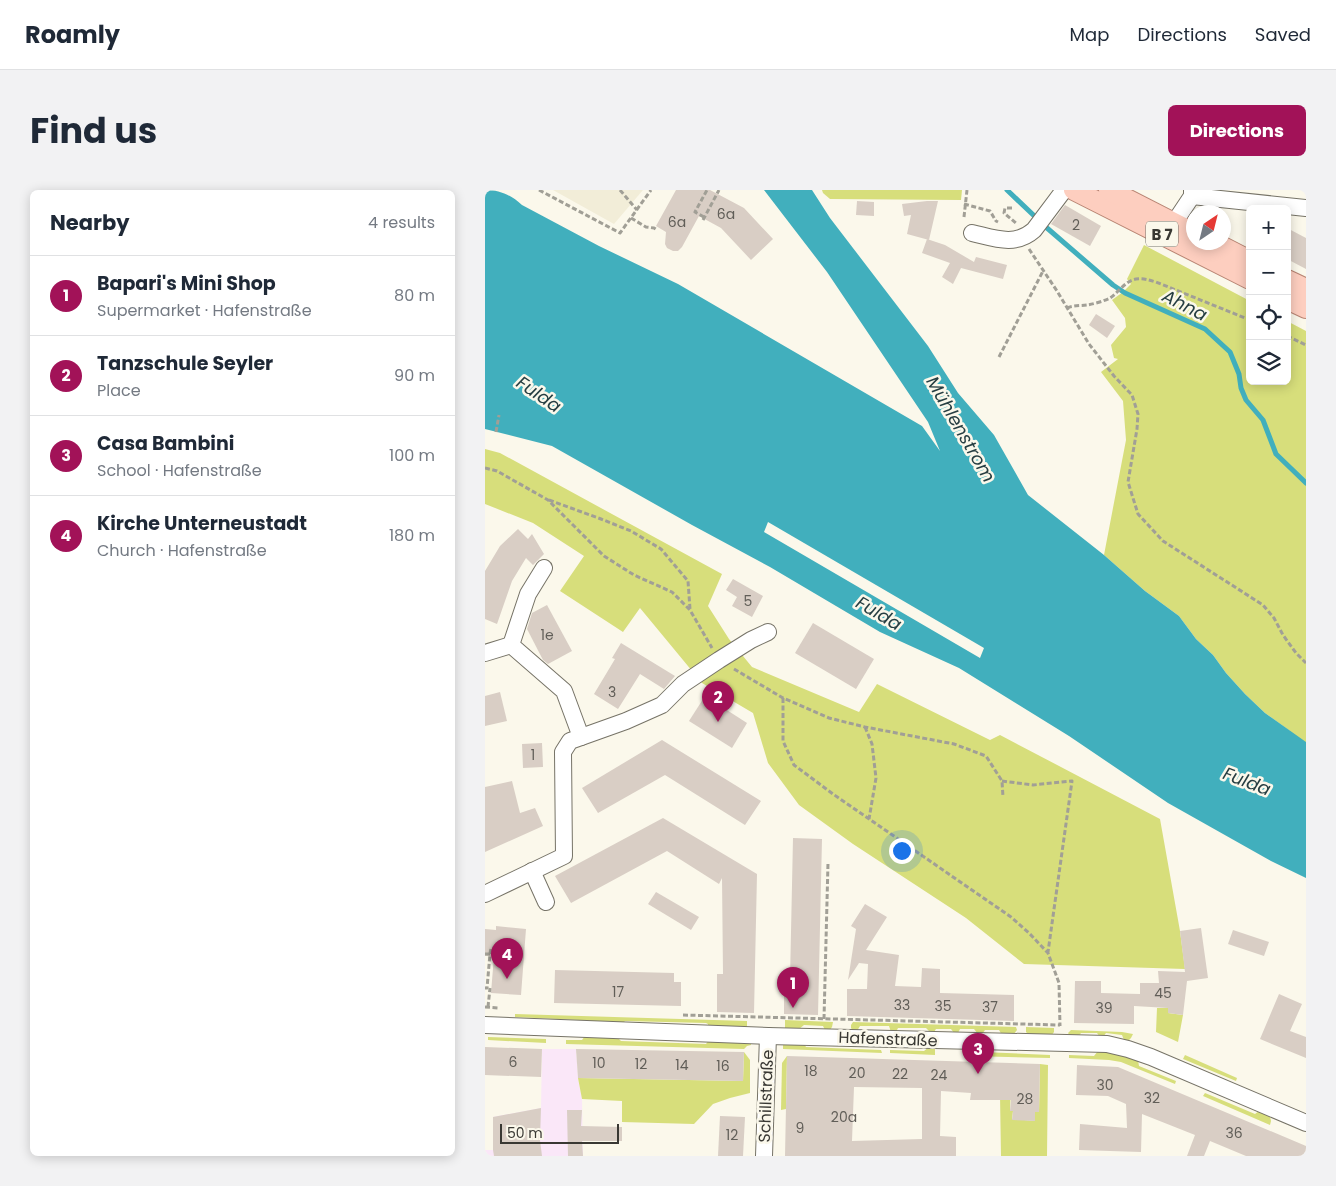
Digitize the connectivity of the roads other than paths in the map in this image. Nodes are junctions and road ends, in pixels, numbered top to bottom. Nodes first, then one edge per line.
1 (1064, 190) edge
2 (1074, 190) edge
3 (1109, 190) edge
4 (1192, 193) edge
5 (1268, 197) edge
6 (1306, 208) edge
7 (1170, 229) junction
8 (1186, 231) edge
9 (972, 234) dead end
10 (1229, 250) edge
11 (1246, 259) edge
12 (1246, 276) edge
13 (1291, 282) edge
14 (1306, 289) edge
15 (1291, 301) edge
16 (1306, 308) edge
17 (544, 568) dead end
18 (768, 632) dead end
19 (511, 645) junction
20 (485, 654) edge
21 (581, 737) junction
22 (532, 872) junction
23 (485, 894) edge
24 (546, 902) dead end
25 (485, 1025) edge
26 (767, 1036) junction
27 (1306, 1123) edge
28 (764, 1156) edge

1 - 9 street
2 - 7 main road, B 7
3 - 7 main road, B 7
4 - 5 street
4 - 7 street
5 - 6 street
7 - 8 main road, B 7
7 - 12 main road, B 7
10 - 11 main road
13 - 14 main road
15 - 16 main road
17 - 19 street
18 - 21 street
19 - 20 street
19 - 21 street
21 - 22 street
22 - 23 street
22 - 24 street
25 - 26 street, Hafenstraße
26 - 27 street, Hafenstraße
26 - 28 street, Schillstraße

